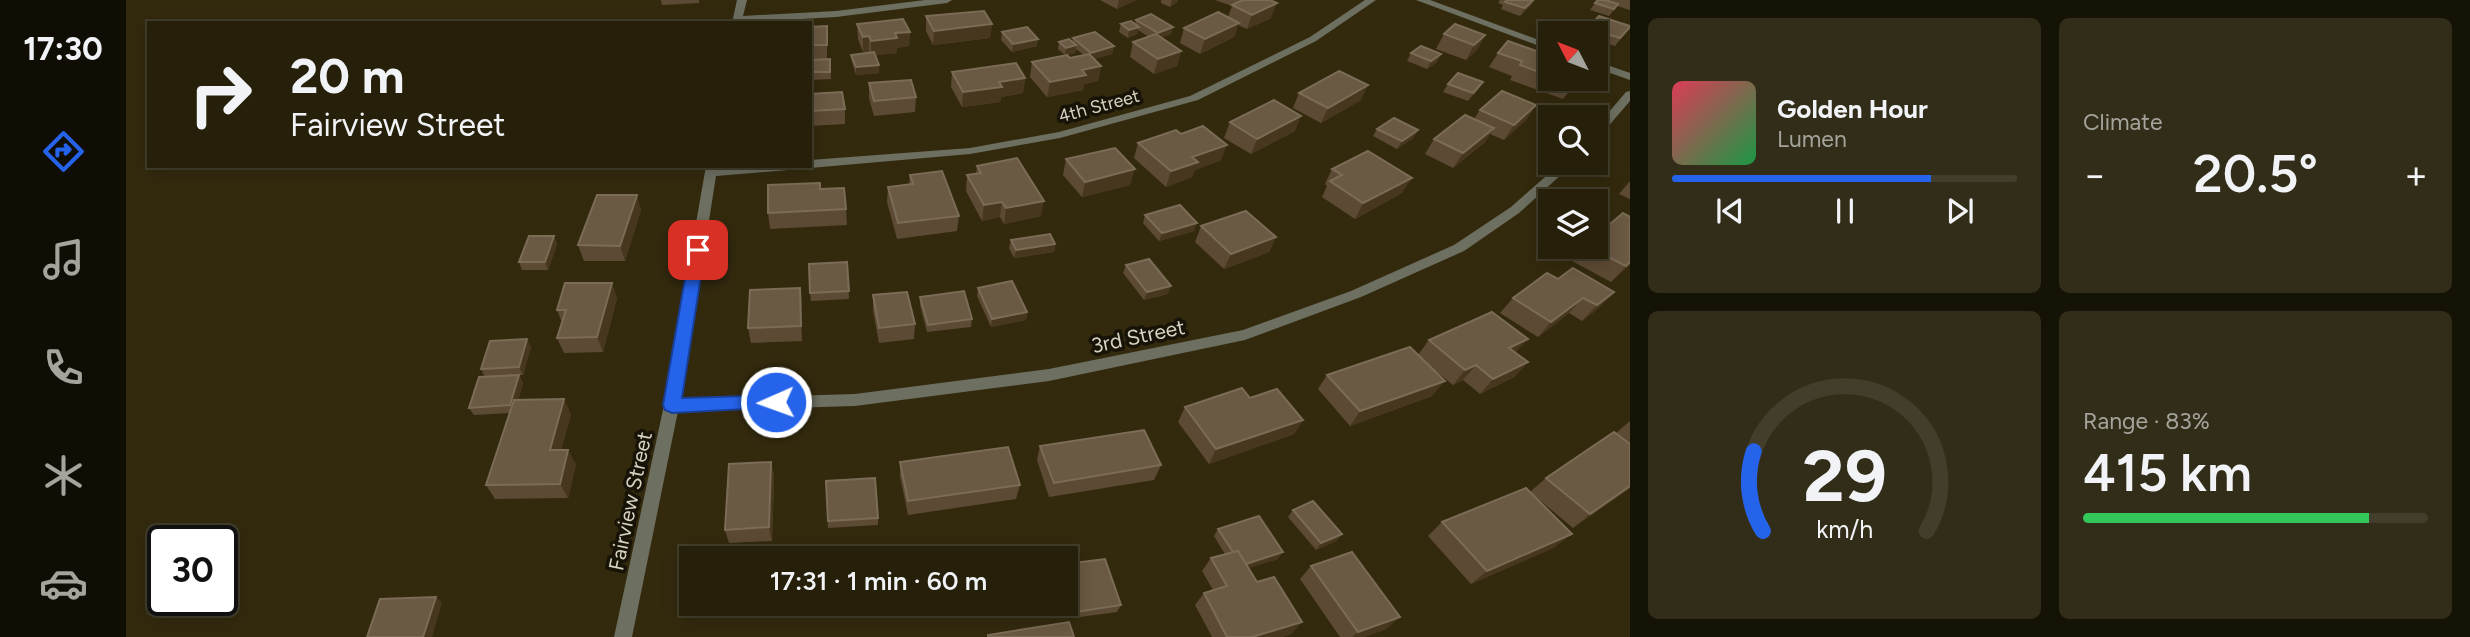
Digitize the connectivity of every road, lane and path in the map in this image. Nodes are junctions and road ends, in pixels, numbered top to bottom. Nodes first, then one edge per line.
1 (742, 0) edge
2 (947, 0) edge
3 (1371, 0) edge
4 (1421, 0) edge
5 (738, 21) edge
6 (1538, 43) edge
7 (1608, 69) edge
8 (1630, 77) edge
9 (1630, 94) edge
10 (1608, 120) edge
11 (812, 164) edge
12 (750, 168) edge
13 (711, 170) edge
14 (1554, 175) edge
15 (672, 405) junction
16 (624, 637) edge

1 - 5 street
2 - 5 street
3 - 11 street, 4th Street
4 - 6 street
7 - 8 street
9 - 10 street
12 - 13 street
13 - 15 street, Fairview Street
14 - 15 street, 3rd Street
15 - 16 street, Fairview Street

